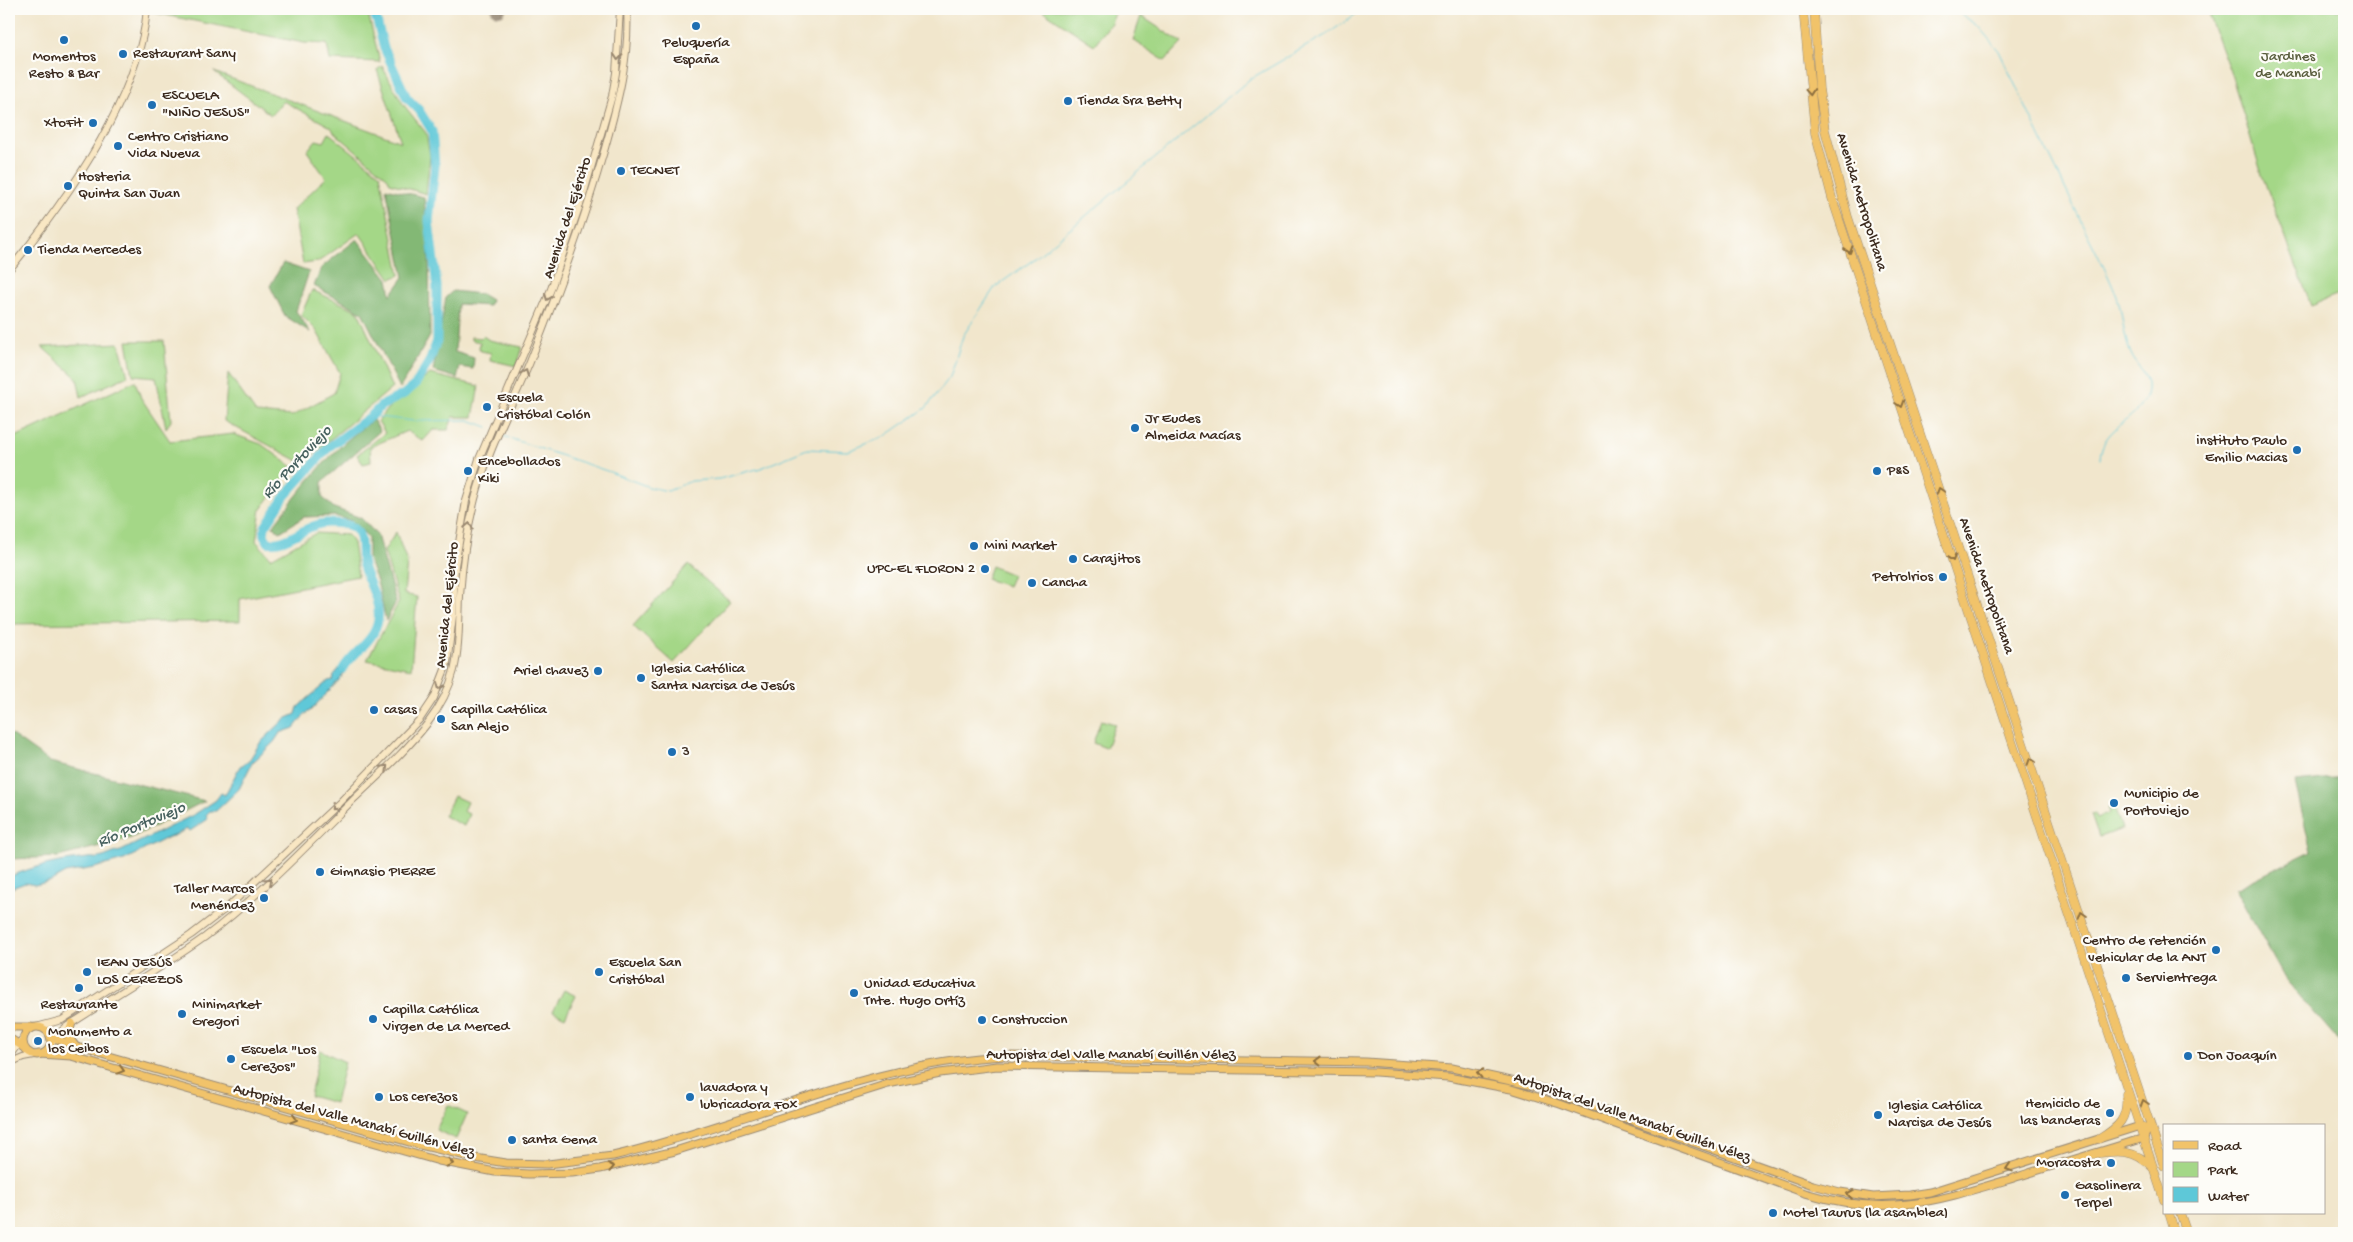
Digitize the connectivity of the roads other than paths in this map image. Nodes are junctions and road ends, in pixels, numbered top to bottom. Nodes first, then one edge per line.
1 (147, 9) edge
2 (620, 9) edge
3 (627, 9) edge
4 (1803, 9) edge
5 (1814, 9) edge
6 (1819, 71) junction
7 (1808, 72) junction
8 (9, 270) edge
9 (1975, 626) junction
10 (1985, 626) junction
11 (201, 927) junction
12 (207, 935) junction
13 (72, 1022) junction
14 (9, 1027) edge
15 (36, 1027) junction
16 (47, 1031) junction
17 (25, 1035) junction
18 (9, 1038) edge
19 (54, 1038) junction
20 (20, 1044) junction
21 (50, 1047) junction
22 (77, 1047) junction
23 (29, 1052) junction
24 (39, 1054) junction
25 (9, 1058) edge
26 (9, 1062) edge
27 (2124, 1078) junction
28 (2147, 1130) junction
29 (2099, 1139) junction
30 (2094, 1154) junction
31 (2163, 1164) edge
32 (2154, 1170) junction
33 (2163, 1197) edge
34 (2169, 1214) edge
35 (2180, 1214) edge
36 (2175, 1233) edge
37 (2187, 1233) edge

1 - 8 main road
2 -> 11 main road, Avenida del Ejército
12 -> 3 main road, Avenida del Ejército
4 - 7 highway
5 - 6 highway, Avenida Metropolitana
6 - 7 highway
10 -> 6 highway, Avenida Metropolitana
7 -> 9 highway
9 - 10 highway
9 - 27 highway
28 -> 10 highway, Avenida Metropolitana
11 - 12 main road
11 - 15 main road, Avenida del Ejército
12 - 13 main road, Avenida del Ejército
13 - 19 main road, Avenida del Ejército
13 - 22 main road
14 - 15 main road
15 - 16 main road
15 - 17 main road
16 - 19 main road, Autopista del Valle Manabí Guillén Vélez
16 - 21 main road
17 - 20 main road
17 - 23 main road
18 - 20 main road
19 - 21 main road, Avenida del Ejército
19 - 22 main road, Autopista del Valle Manabí Guillén Vélez
20 - 23 main road
20 - 25 main road
21 - 24 main road
29 -> 22 main road, Autopista del Valle Manabí Guillén Vélez
23 - 24 main road
24 - 26 main road
24 -> 30 main road, Autopista del Valle Manabí Guillén Vélez
27 - 28 highway
27 - 29 highway
28 - 29 main road, Autopista del Valle Manabí Guillén Vélez
28 - 30 main road, Autopista del Valle Manabí Guillén Vélez
28 - 31 highway, Avenida Metropolitana
28 - 32 highway
30 - 32 highway
32 - 33 highway
34 - 36 highway
35 - 37 highway

